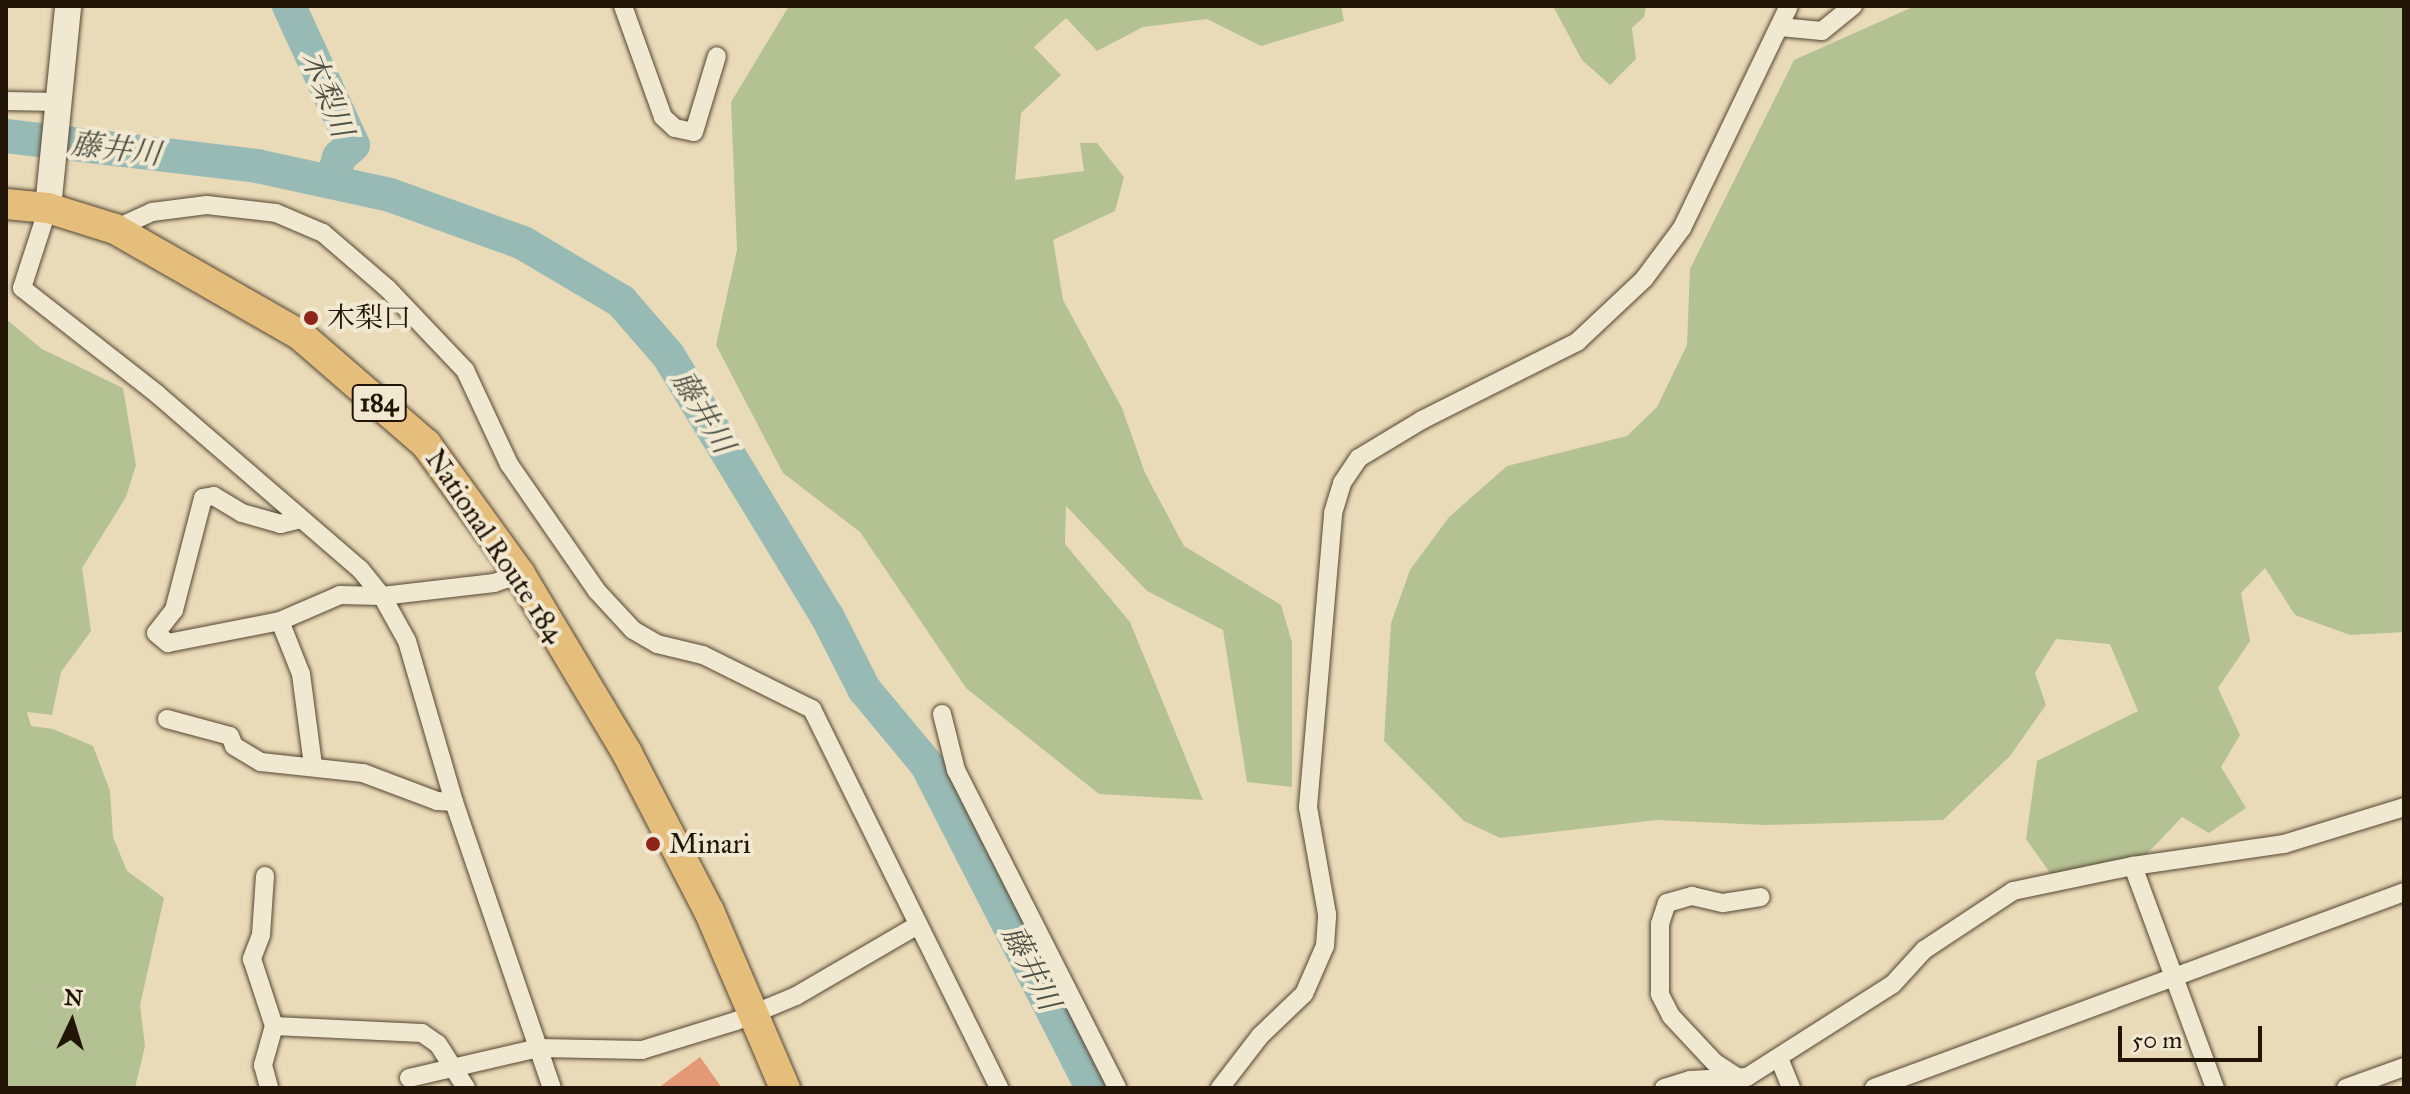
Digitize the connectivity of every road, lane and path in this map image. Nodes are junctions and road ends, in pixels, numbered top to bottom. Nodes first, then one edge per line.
1 (68, 6) edge
2 (623, 6) edge
3 (1789, 6) edge
4 (1853, 6) edge
5 (1780, 27) junction
6 (717, 56) dead end
7 (6, 101) edge
8 (57, 102) junction
9 (49, 194) junction
10 (6, 204) edge
11 (115, 229) junction
12 (301, 519) junction
13 (520, 574) junction
14 (382, 596) junction
15 (280, 621) junction
16 (942, 714) dead end
17 (167, 719) dead end
18 (313, 765) junction
19 (454, 802) junction
20 (2404, 807) edge
21 (2133, 866) junction
22 (265, 876) dead end
23 (2404, 892) edge
24 (1761, 897) dead end
25 (918, 925) junction
26 (2175, 977) junction
27 (754, 1012) junction
28 (274, 1026) junction
29 (539, 1048) junction
30 (1779, 1058) junction
31 (2404, 1067) edge
32 (454, 1068) junction
33 (1737, 1077) junction
34 (409, 1078) dead end
35 (269, 1088) edge
36 (466, 1088) edge
37 (552, 1088) edge
38 (785, 1088) edge
39 (999, 1088) edge
40 (1117, 1088) edge
41 (1220, 1088) edge
42 (1664, 1088) edge
43 (1791, 1088) edge
44 (1874, 1088) edge
45 (2215, 1088) edge
46 (2346, 1088) edge

1 - 8 main road
2 - 6 street
3 - 5 street
4 - 5 street
5 - 41 street
7 - 8 street
8 - 9 main road
9 - 10 highway, National Route 184 / 184
9 - 11 highway, National Route 184 / 184
9 - 12 street
11 - 13 highway, National Route 184 / 184
11 - 25 street
12 - 14 street
12 - 15 street
13 - 14 street
13 - 27 highway, National Route 184 / 184
14 - 15 street
14 - 19 street
15 - 18 street
16 - 40 street
17 - 18 street
18 - 19 street
19 - 29 street
20 - 21 street
21 - 26 street
21 - 30 street
22 - 28 street
23 - 26 street
24 - 33 street
25 - 27 street
25 - 39 street
26 - 44 street
26 - 45 street
27 - 29 street
27 - 38 highway, National Route 184 / 184
28 - 32 street
28 - 35 street
29 - 32 street
29 - 37 street
30 - 33 street
30 - 43 street
31 - 46 street
32 - 34 street
32 - 36 street
33 - 42 street

